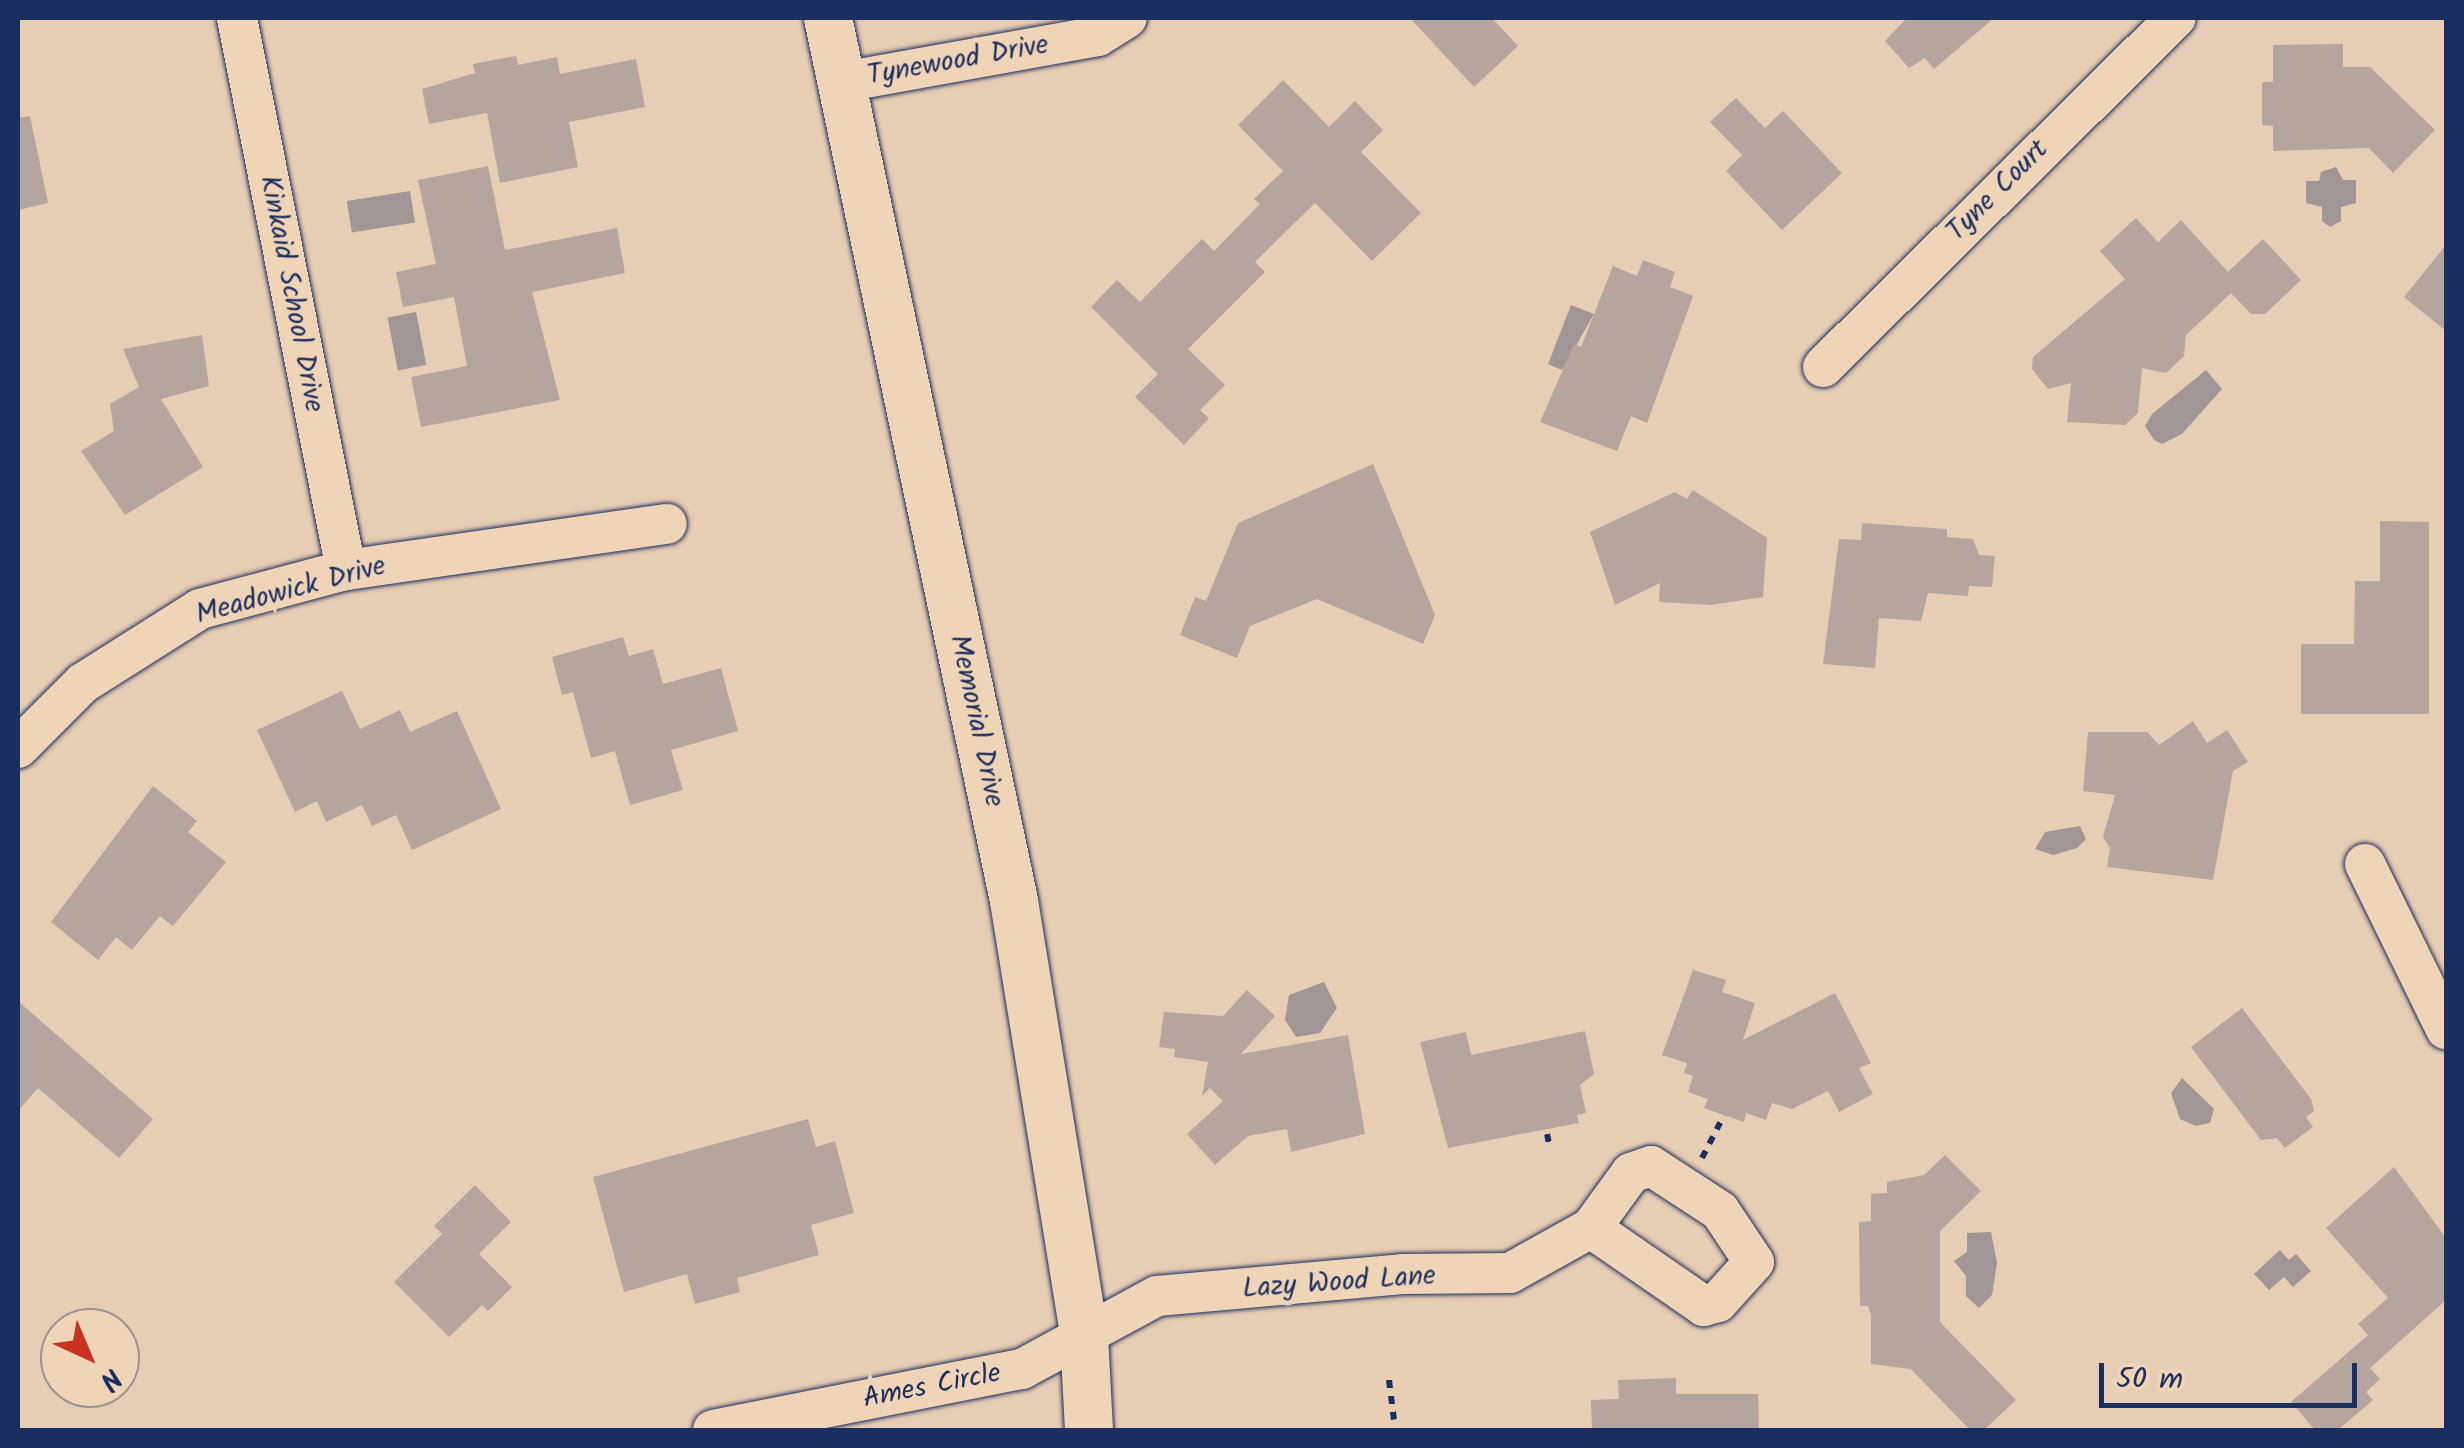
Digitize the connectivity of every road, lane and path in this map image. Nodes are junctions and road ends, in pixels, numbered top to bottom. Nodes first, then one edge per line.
1 (236, 18) edge
2 (828, 18) edge
3 (1127, 18) edge
4 (2176, 18) edge
5 (843, 82) junction
6 (1824, 367) dead end
7 (667, 524) dead end
8 (346, 570) junction
9 (18, 748) edge
10 (2365, 864) dead end
11 (2446, 1029) edge
12 (1724, 1115) dead end
13 (1548, 1134) dead end
14 (1550, 1148) dead end
15 (1680, 1182) junction
16 (1591, 1228) junction
17 (1084, 1335) junction
18 (1389, 1380) dead end
19 (1394, 1420) dead end
20 (713, 1430) edge
21 (1089, 1430) edge

1 - 8 street, Kinkaid School Drive
2 - 5 street, Memorial Drive
3 - 5 street, Tynewood Drive
4 - 6 street, Tyne Court
5 - 17 street, Memorial Drive
7 - 8 street, Meadowick Drive
8 - 9 street, Meadowick Drive
10 - 11 street
12 - 15 path
13 - 14 path
15 - 16 street, Lazy Wood Lane
15 - 16 street, Lazy Wood Lane
16 - 17 street, Lazy Wood Lane
17 - 20 street, Ames Circle
17 - 21 street, Memorial Drive
18 - 19 path

